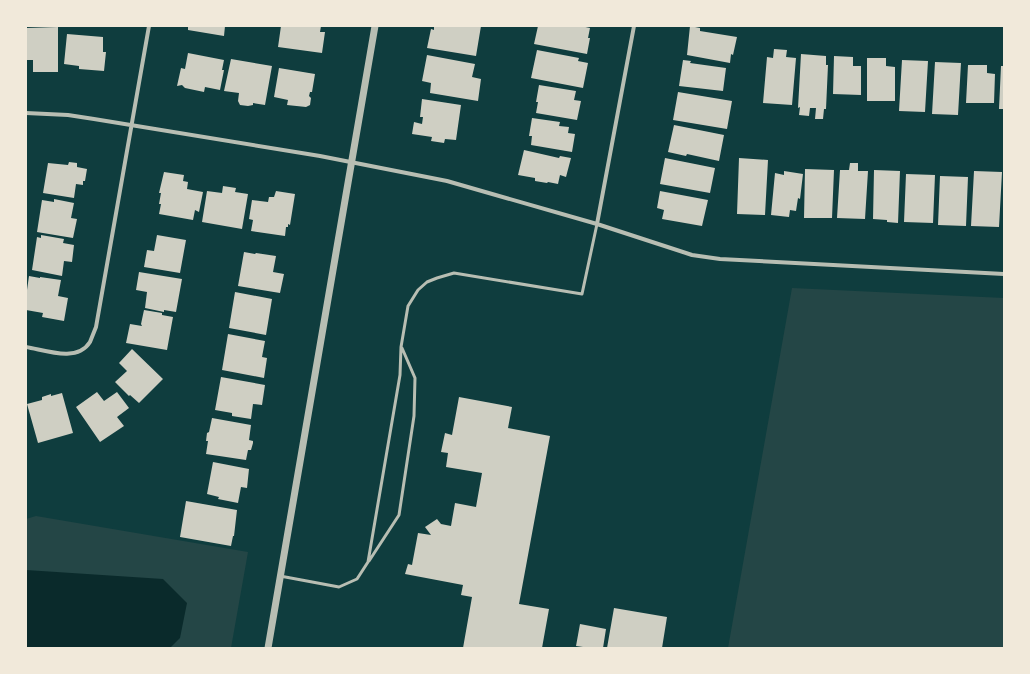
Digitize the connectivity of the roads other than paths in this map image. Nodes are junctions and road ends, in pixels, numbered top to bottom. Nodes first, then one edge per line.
1 (149, 26) edge
2 (376, 26) edge
3 (634, 26) edge
4 (26, 113) edge
5 (132, 125) junction
6 (352, 162) junction
7 (597, 224) junction
8 (1004, 274) edge
9 (26, 347) edge
10 (401, 347) junction
11 (368, 562) junction
12 (280, 576) junction
13 (268, 648) edge

1 - 5 street
2 - 6 street
3 - 7 street
4 - 5 street
5 - 6 street
5 - 9 street
6 - 7 street
6 - 12 street
7 - 8 street
7 - 10 lane
10 - 11 lane
10 - 11 lane
11 - 12 lane
12 - 13 street

